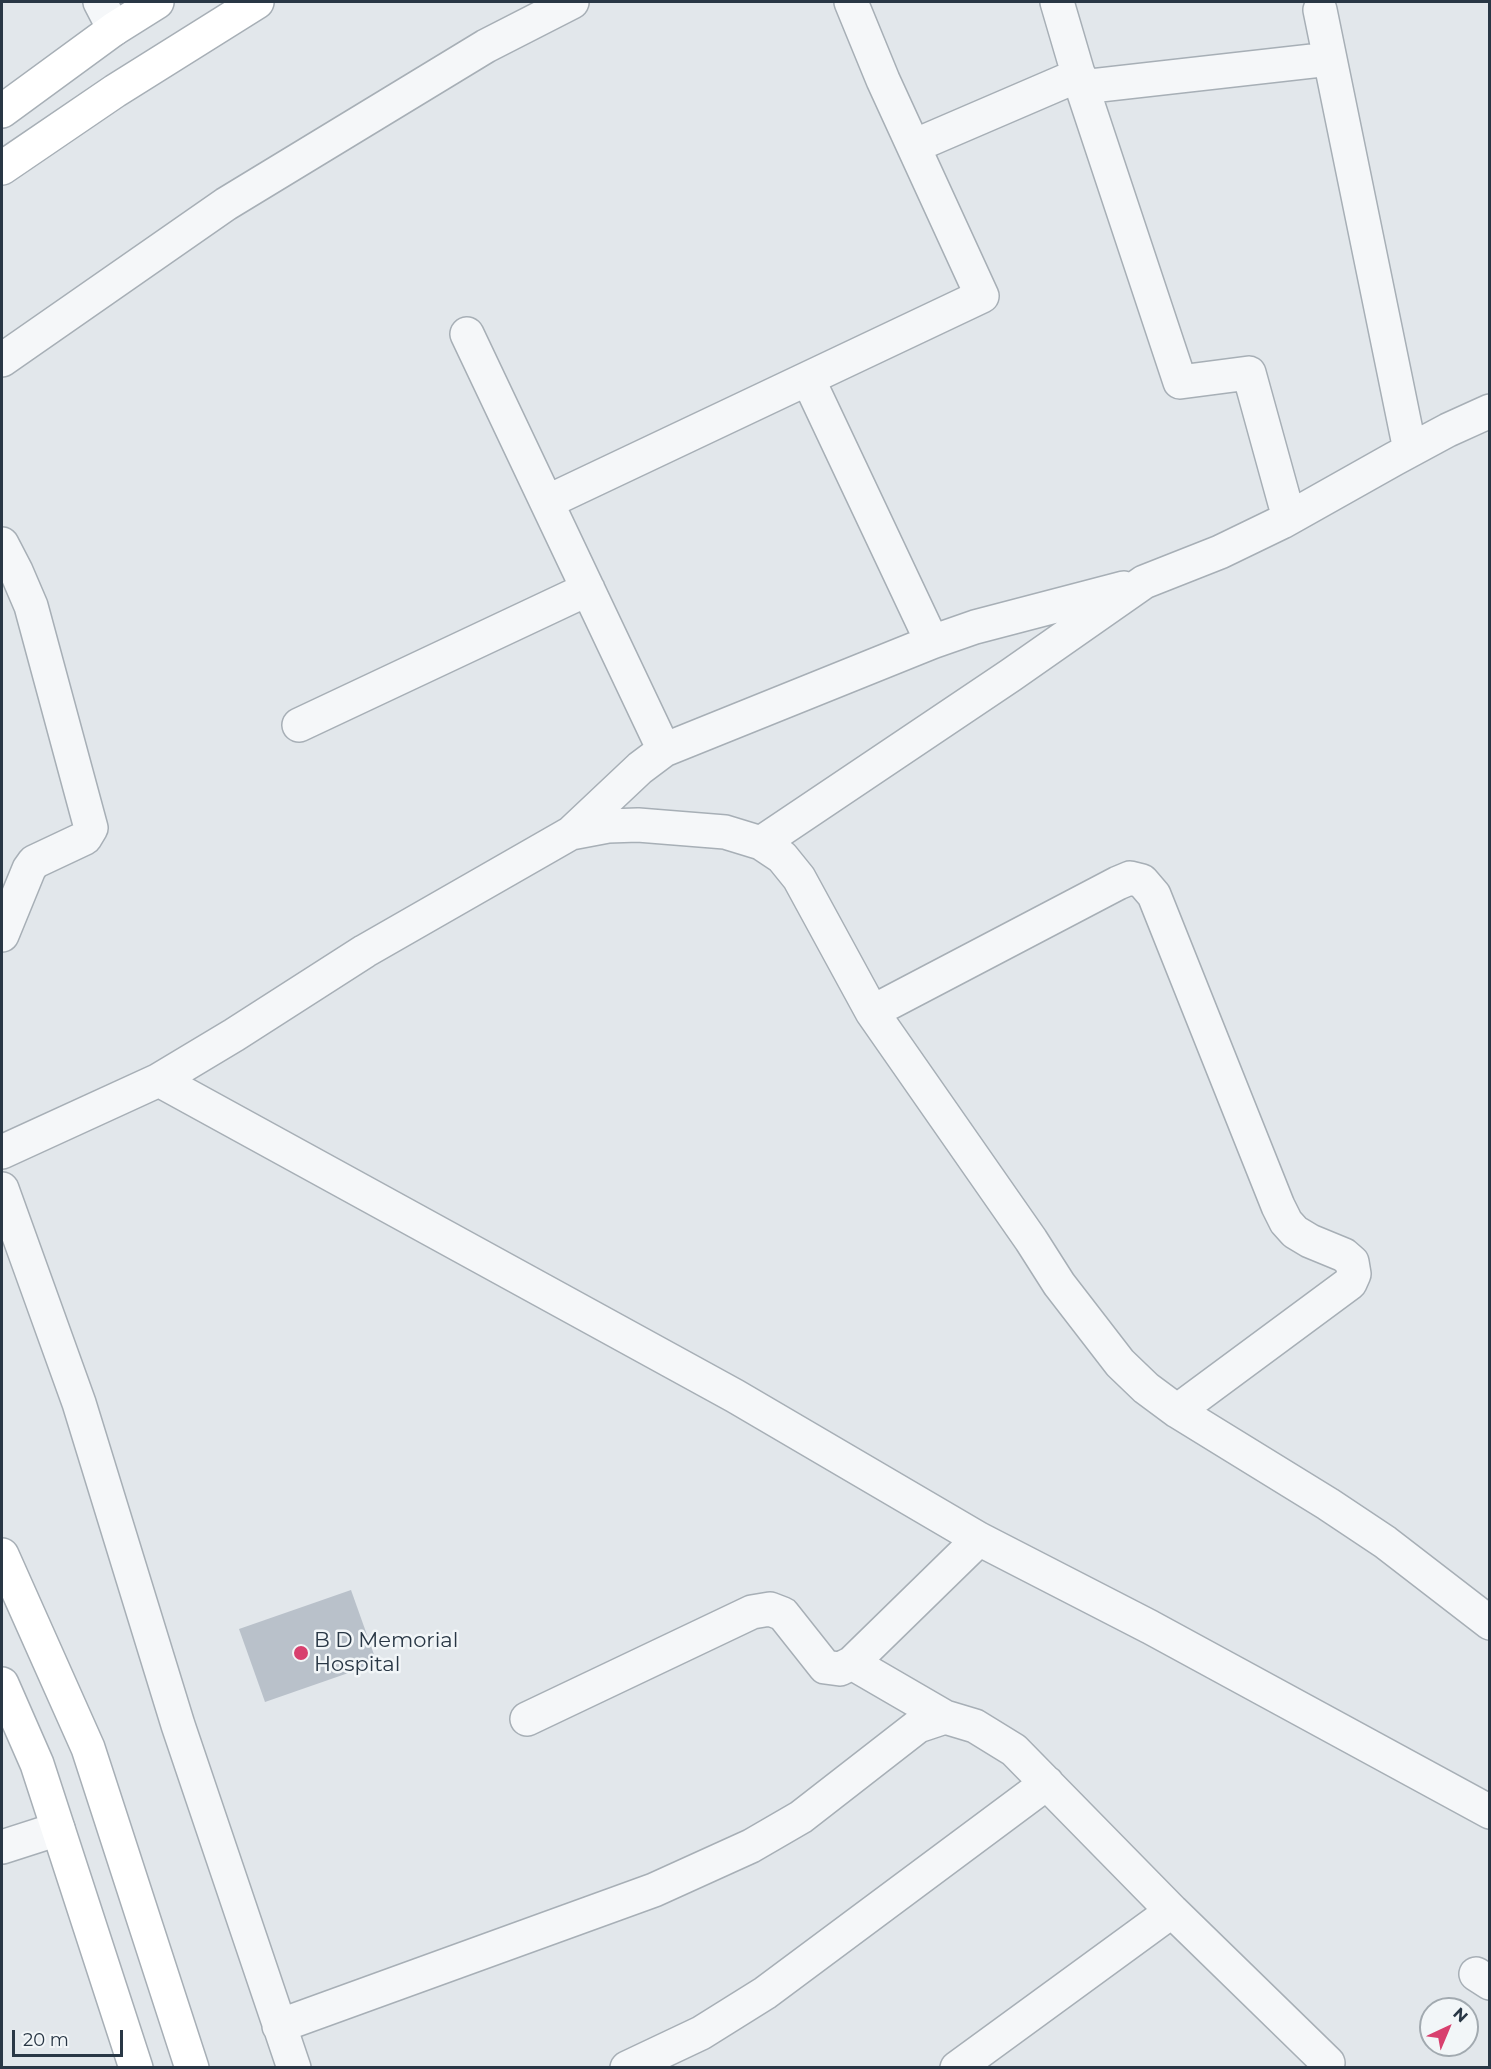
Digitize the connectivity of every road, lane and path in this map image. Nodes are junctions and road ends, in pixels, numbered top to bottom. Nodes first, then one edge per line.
1 (157, 2) edge
2 (257, 2) edge
3 (572, 2) edge
4 (851, 2) edge
5 (1057, 2) edge
6 (1320, 9) dead end
7 (107, 15) edge
8 (1330, 59) junction
9 (1081, 81) junction
10 (2, 111) edge
11 (914, 146) junction
12 (2, 168) edge
13 (467, 334) dead end
14 (2, 360) edge
15 (808, 379) junction
16 (1490, 411) edge
17 (1410, 450) junction
18 (547, 502) junction
19 (1289, 518) junction
20 (2, 544) edge
21 (1144, 582) junction
22 (588, 589) junction
23 (932, 642) junction
24 (299, 725) dead end
25 (664, 750) junction
26 (571, 833) junction
27 (761, 843) junction
28 (2, 935) edge
29 (872, 1012) junction
30 (159, 1080) junction
31 (2, 1152) edge
32 (2, 1189) edge
33 (1177, 1411) junction
34 (979, 1539) junction
35 (2, 1555) edge
36 (1490, 1623) edge
37 (852, 1663) junction
38 (2, 1684) edge
39 (945, 1717) junction
40 (527, 1719) dead end
41 (1047, 1783) junction
42 (1490, 1812) edge
43 (58, 1830) junction
44 (2, 1847) edge
45 (1172, 1911) junction
46 (279, 2026) junction
47 (1328, 2066) edge
48 (136, 2067) edge
49 (192, 2067) edge
50 (294, 2067) edge
51 (627, 2067) edge
52 (957, 2067) edge

1 - 7 main road
2 - 12 main road
3 - 14 street
4 - 11 street
5 - 9 street
6 - 8 street
7 - 10 main road
8 - 9 street
8 - 17 street
9 - 11 street
9 - 19 street
11 - 15 street
13 - 18 street
15 - 18 street
15 - 23 street
16 - 17 street
17 - 19 street
18 - 22 street
19 - 21 street
20 - 28 street
21 - 23 street
21 - 27 street
22 - 24 street
22 - 25 street
23 - 25 street
25 - 26 street
26 - 27 street
26 - 30 street
27 - 29 street
29 - 33 street
29 - 33 street
30 - 31 street
30 - 34 street
32 - 46 street
33 - 36 street
34 - 37 street
34 - 42 street
35 - 49 main road
37 - 39 street
37 - 40 street
38 - 43 main road
39 - 41 street
39 - 46 street
41 - 45 street
41 - 51 street
43 - 44 street
43 - 48 main road
45 - 47 street
45 - 52 street
46 - 50 street

